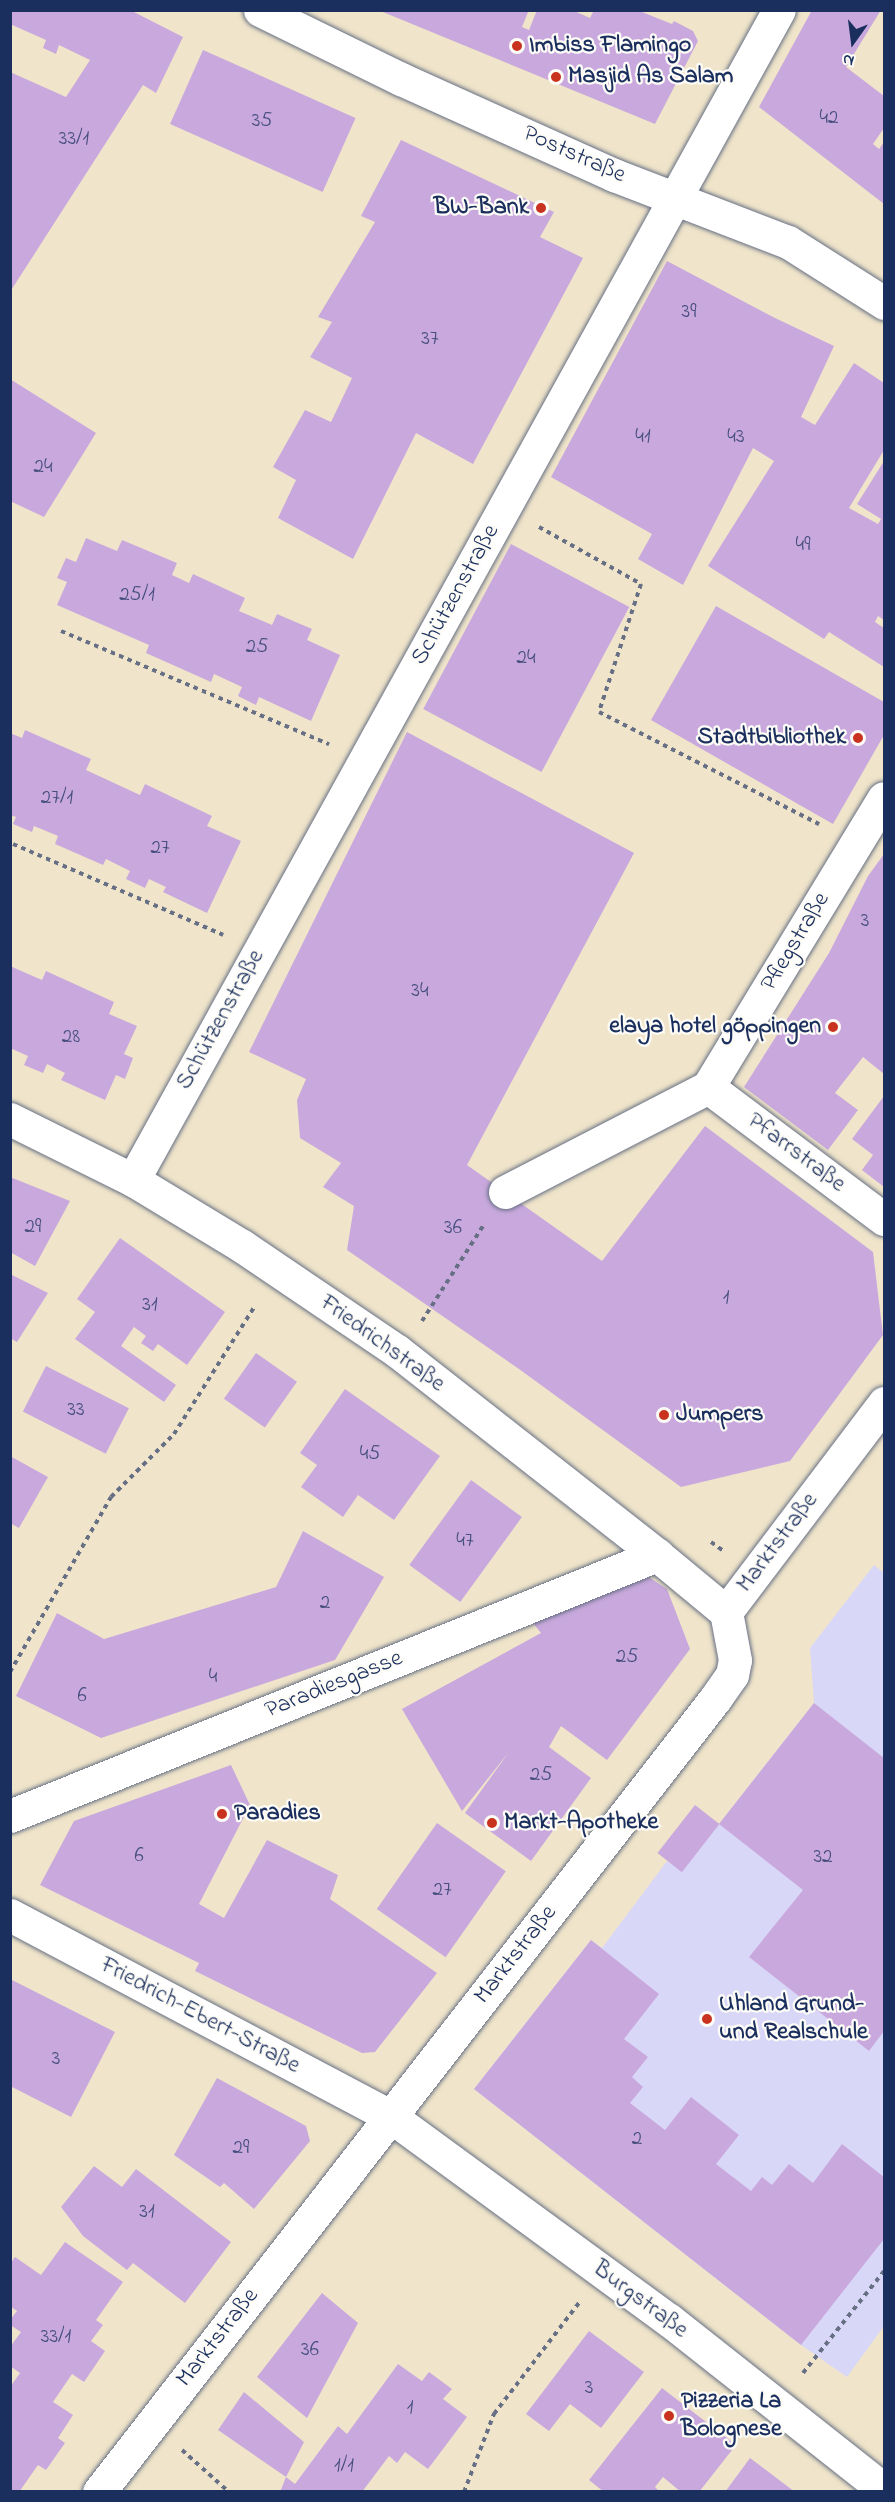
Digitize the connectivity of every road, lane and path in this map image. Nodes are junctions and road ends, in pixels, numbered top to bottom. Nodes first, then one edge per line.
1 (260, 10) edge
2 (779, 10) edge
3 (676, 197) junction
4 (885, 303) edge
5 (504, 508) junction
6 (62, 631) dead end
7 (365, 759) junction
8 (885, 798) edge
9 (856, 843) junction
10 (13, 844) dead end
11 (260, 951) junction
12 (708, 1087) junction
13 (10, 1119) edge
14 (134, 1180) junction
15 (505, 1192) joint
16 (885, 1219) edge
17 (278, 1270) junction
18 (432, 1309) dead end
19 (885, 1403) edge
20 (711, 1542) dead end
21 (727, 1554) dead end
22 (657, 1555) junction
23 (726, 1612) junction
24 (10, 1672) edge
25 (10, 1816) edge
26 (10, 1915) edge
27 (390, 2116) junction
28 (603, 2271) junction
29 (885, 2271) edge
30 (776, 2404) junction
31 (152, 2423) junction
32 (885, 2490) edge
33 (99, 2492) edge
34 (229, 2492) edge
35 (464, 2492) edge

1 - 3 street, Poststraße
2 - 3 street, Schützenstraße
3 - 4 street, Poststraße
3 - 5 street, Schützenstraße
5 - 7 street, Schützenstraße
5 - 9 path
6 - 7 path
7 - 11 street, Schützenstraße
8 - 9 street, Pflegstraße
9 - 12 street, Pflegstraße
10 - 11 path
11 - 14 street, Schützenstraße
12 - 15 street
12 - 16 street, Pfarrstraße
13 - 14 street, Friedrichstraße
14 - 17 street, Friedrichstraße
15 - 18 path
17 - 22 street, Friedrichstraße
17 - 24 path
19 - 23 street, Marktstraße
20 - 21 path
22 - 23 street, Friedrichstraße
22 - 25 street, Paradiesgasse
23 - 27 street, Marktstraße
26 - 27 street, Friedrich-Ebert-Straße
27 - 28 street, Burgstraße
27 - 31 street, Marktstraße
28 - 30 street, Burgstraße
28 - 35 path
29 - 30 path
30 - 32 street, Burgstraße
31 - 33 street, Marktstraße
31 - 34 path

